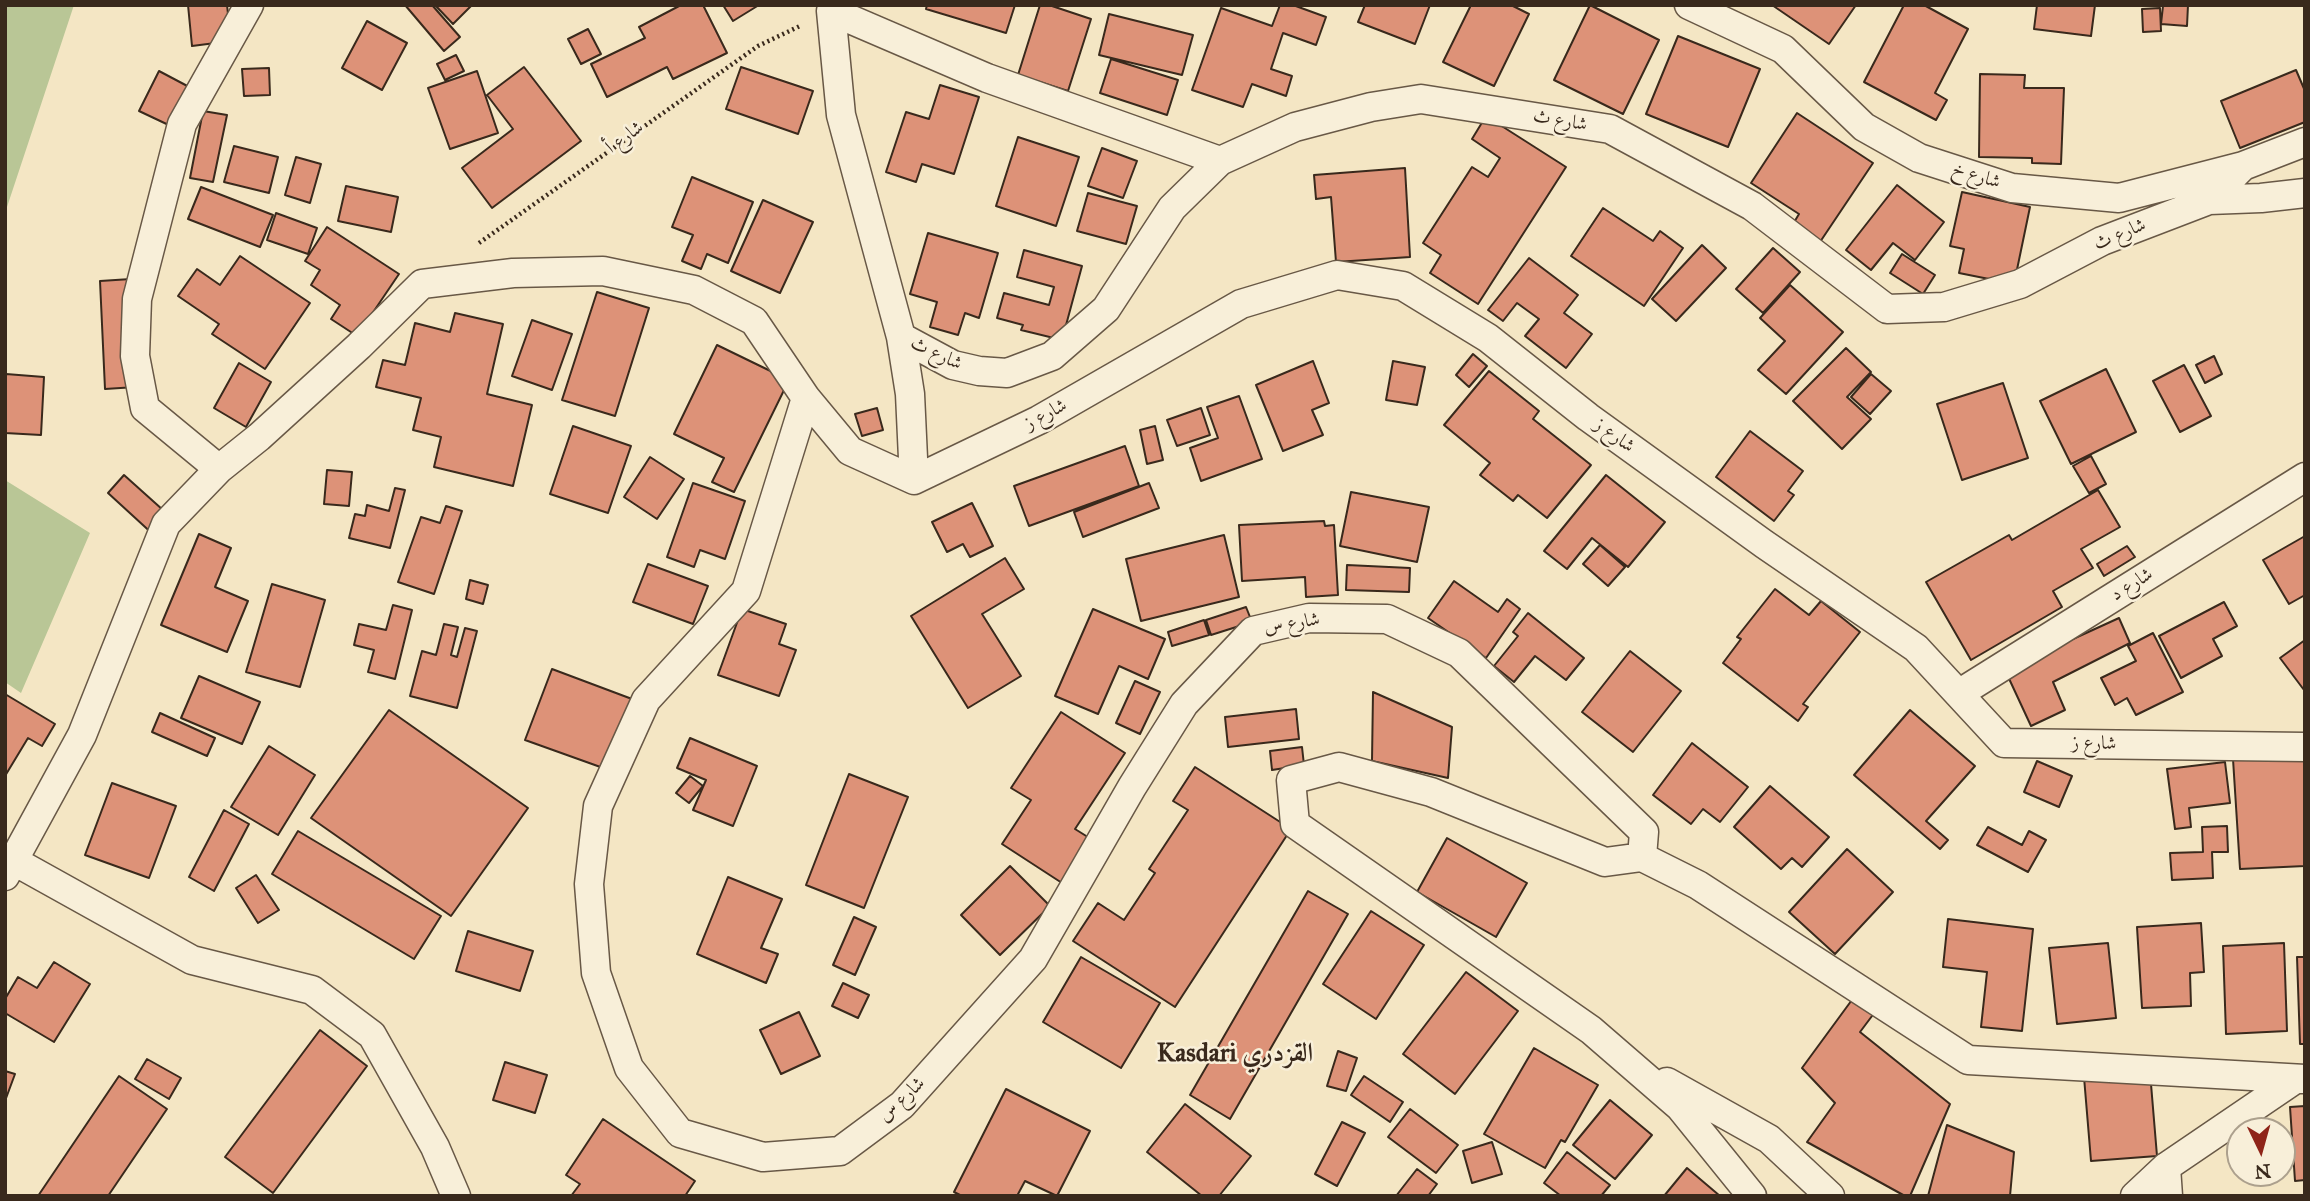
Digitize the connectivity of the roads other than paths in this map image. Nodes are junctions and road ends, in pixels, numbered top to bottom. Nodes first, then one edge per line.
1 (249, 5) edge
2 (1689, 5) edge
3 (833, 8) edge
4 (2305, 142) edge
5 (1220, 161) junction
6 (2243, 166) junction
7 (2305, 192) edge
8 (2208, 200) junction
9 (901, 337) junction
10 (806, 398) junction
11 (219, 469) junction
12 (2305, 477) edge
13 (914, 480) junction
14 (1960, 693) junction
15 (2305, 747) edge
16 (1643, 844) junction
17 (9, 869) edge
18 (1623, 1058) junction
19 (2299, 1079) edge
20 (2166, 1167) junction
21 (456, 1196) edge
22 (1752, 1196) edge
23 (1830, 1196) edge
24 (2135, 1196) edge
25 (2168, 1196) edge

1 - 11 street
2 - 6 street, شارع خ
3 - 5 street
3 - 9 street
4 - 6 street, شارع خ
5 - 8 street, شارع ث
5 - 9 street, شارع ث
6 - 8 street, شارع ث
7 - 8 street
9 - 13 street
10 - 11 street
10 - 13 street
10 - 16 street, شارع ﺱ
11 - 17 street
12 - 14 street, شارع ﺩ
13 - 14 street, شارع ﺯ
14 - 15 street, شارع ﺯ
16 - 18 street
16 - 19 street, شارع ﺱ
17 - 21 street
18 - 22 street
18 - 23 street
19 - 20 street
20 - 24 street
20 - 25 street

